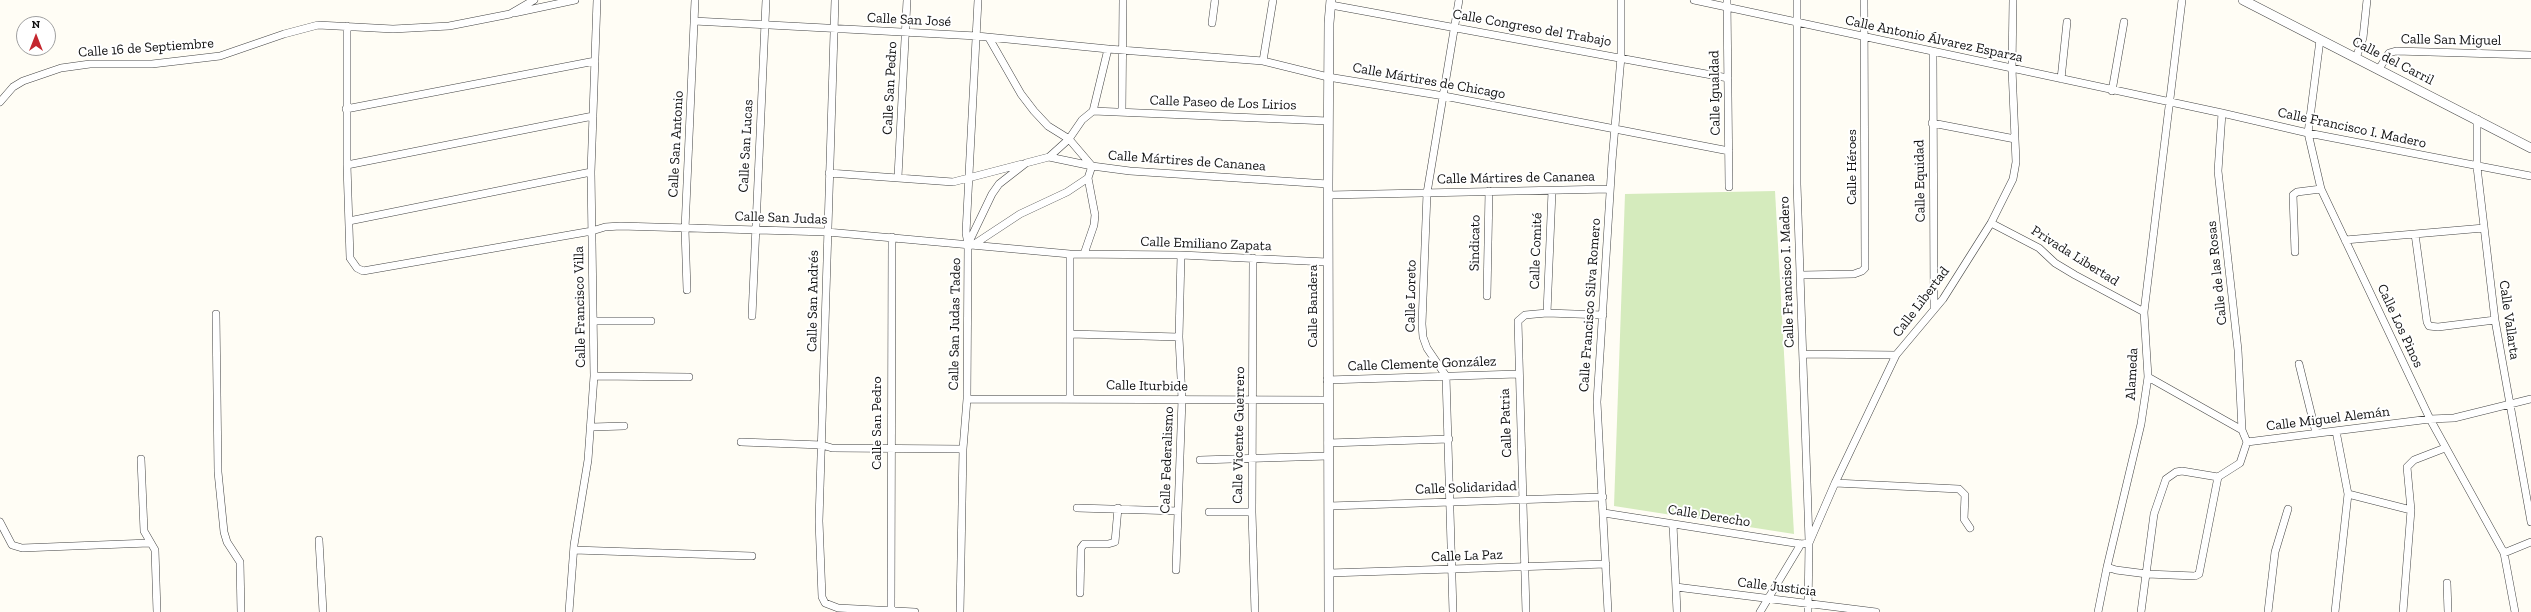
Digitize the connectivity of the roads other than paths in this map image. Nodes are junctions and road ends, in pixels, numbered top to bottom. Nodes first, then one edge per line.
1 (534, 0) edge
2 (574, 0) edge
3 (597, 0) edge
4 (695, 0) edge
5 (766, 0) edge
6 (835, 0) edge
7 (907, 0) edge
8 (978, 0) edge
9 (1123, 0) edge
10 (1215, 0) edge
11 (1273, 0) edge
12 (1459, 0) edge
13 (1621, 0) edge
14 (1694, 0) edge
15 (1797, 0) edge
16 (1864, 0) edge
17 (2013, 0) edge
18 (2182, 0) edge
19 (2243, 0) edge
20 (2366, 0) edge
21 (1331, 2) edge
22 (1728, 4) edge
23 (510, 14) junction
24 (694, 21) junction
25 (2067, 22) dead end
26 (2124, 22) dead end
27 (765, 23) junction
28 (1212, 23) dead end
29 (1797, 23) junction
30 (347, 26) junction
31 (1455, 27) junction
32 (835, 29) junction
33 (906, 32) junction
34 (977, 36) junction
35 (988, 38) junction
36 (1864, 38) junction
37 (2320, 40) junction
38 (1108, 49) junction
39 (1122, 50) junction
40 (1933, 53) junction
41 (2531, 55) edge
42 (1621, 58) junction
43 (2356, 58) junction
44 (595, 61) junction
45 (1264, 61) junction
46 (2012, 69) junction
47 (2379, 69) junction
48 (1328, 77) junction
49 (1728, 78) junction
50 (2061, 79) junction
51 (2112, 91) junction
52 (1444, 96) junction
53 (0, 102) edge
54 (2169, 102) junction
55 (346, 109) junction
56 (1093, 111) junction
57 (1119, 112) junction
58 (2222, 113) junction
59 (593, 116) junction
60 (2477, 119) junction
61 (1328, 121) junction
62 (1932, 123) junction
63 (1616, 129) junction
64 (2308, 134) junction
65 (2015, 138) junction
66 (1069, 139) junction
67 (2531, 148) edge
68 (1729, 151) junction
69 (1049, 157) junction
70 (1026, 163) junction
71 (347, 165) junction
72 (1092, 166) junction
73 (2477, 167) junction
74 (591, 172) junction
75 (829, 173) junction
76 (2531, 176) edge
77 (898, 177) junction
78 (1088, 178) junction
79 (968, 179) junction
80 (1328, 184) junction
81 (1729, 187) dead end
82 (1610, 189) junction
83 (2321, 189) junction
84 (1552, 190) junction
85 (1489, 191) junction
86 (1427, 193) junction
87 (1328, 195) junction
88 (348, 221) junction
89 (1991, 223) junction
90 (2484, 228) junction
91 (685, 229) junction
92 (756, 229) junction
93 (592, 231) junction
94 (828, 232) junction
95 (2415, 234) junction
96 (892, 237) junction
97 (2345, 240) junction
98 (971, 245) junction
99 (2295, 252) dead end
100 (1070, 254) junction
101 (1084, 254) junction
102 (1181, 255) junction
103 (1253, 258) junction
104 (1327, 262) junction
105 (1802, 275) junction
106 (687, 290) dead end
107 (1487, 296) dead end
108 (1934, 309) junction
109 (2144, 312) junction
110 (1547, 313) junction
111 (216, 314) dead end
112 (1603, 315) junction
113 (752, 316) dead end
114 (2495, 320) junction
115 (595, 321) junction
116 (651, 321) dead end
117 (1070, 334) junction
118 (1179, 337) junction
119 (1803, 354) junction
120 (1896, 356) junction
121 (2299, 364) dead end
122 (1518, 374) junction
123 (594, 376) junction
124 (1446, 376) junction
125 (689, 377) dead end
126 (2148, 377) junction
127 (1327, 380) junction
128 (1070, 398) junction
129 (967, 399) junction
130 (1182, 399) junction
131 (2531, 399) edge
132 (1253, 400) junction
133 (1328, 400) junction
134 (2509, 405) junction
135 (2430, 419) junction
136 (592, 426) junction
137 (624, 426) dead end
138 (2242, 430) junction
139 (2336, 431) junction
140 (2316, 433) junction
141 (1449, 440) junction
142 (741, 442) dead end
143 (2247, 442) junction
144 (1328, 443) junction
145 (822, 445) junction
146 (2445, 448) junction
147 (890, 449) junction
148 (963, 449) junction
149 (1328, 456) junction
150 (1252, 458) junction
151 (141, 459) dead end
152 (1200, 460) dead end
153 (2218, 477) junction
154 (1835, 482) junction
155 (2348, 494) junction
156 (1603, 497) junction
157 (1522, 500) junction
158 (1451, 502) junction
159 (1329, 506) junction
160 (1077, 508) dead end
161 (1118, 508) junction
162 (2288, 509) dead end
163 (2411, 510) junction
164 (1178, 511) junction
165 (1209, 512) dead end
166 (1252, 512) junction
167 (1604, 513) junction
168 (0, 522) edge
169 (2531, 522) edge
170 (1673, 524) junction
171 (1970, 528) dead end
172 (319, 540) dead end
173 (2531, 542) edge
174 (149, 543) junction
175 (1805, 544) junction
176 (574, 550) junction
177 (2504, 553) junction
178 (752, 556) dead end
179 (1606, 564) junction
180 (1524, 567) junction
181 (2108, 567) junction
182 (1176, 570) dead end
183 (1453, 570) junction
184 (1329, 573) junction
185 (2147, 574) junction
186 (2447, 582) dead end
187 (1676, 587) junction
188 (1080, 593) dead end
189 (1766, 598) junction
190 (1808, 604) junction
191 (891, 610) junction
192 (157, 612) edge
193 (241, 612) edge
194 (323, 612) edge
195 (569, 612) edge
196 (915, 612) edge
197 (960, 612) edge
198 (1255, 612) edge
199 (1329, 612) edge
200 (1453, 612) edge
201 (1526, 612) edge
202 (1608, 612) edge
203 (1677, 612) edge
204 (1760, 612) edge
205 (1808, 612) edge
206 (1876, 612) edge
207 (2098, 612) edge
208 (2141, 612) edge
209 (2268, 612) edge
210 (2335, 612) edge
211 (2403, 612) edge
212 (2448, 612) edge
213 (2515, 612) edge

1 - 23 street, Calle 16 de Septiembre
2 - 23 street
3 - 44 street, Calle Francisco Villa
4 - 24 street, Calle San Antonio
5 - 27 street, Calle San Lucas
6 - 32 street, Calle San Andrés
7 - 33 street, Calle San Pedro
8 - 34 street, Calle San Judas Tadeo
9 - 39 street
10 - 28 street
11 - 45 street
12 - 31 street, Calle Loreto
13 - 42 street, Calle Francisco Silva Romero
14 - 22 street, Calle Antonio Álvarez Esparza
15 - 29 street, Calle Francisco I. Madero
16 - 36 street, Calle Héroes
17 - 46 street, Calle Libertad
18 - 54 street, Alameda
19 - 37 street, Calle del Carril
20 - 43 street
21 - 31 street, Calle Congreso del Trabajo
21 - 48 street, Calle Bandera
22 - 29 street, Calle Antonio Álvarez Esparza
22 - 49 street, Calle Igualdad
23 - 30 street, Calle 16 de Septiembre
24 - 27 street, Calle San José
24 - 91 street, Calle San Antonio
25 - 50 street
26 - 51 street
27 - 32 street, Calle San José
27 - 92 street, Calle San Lucas
29 - 36 street, Calle Antonio Álvarez Esparza
29 - 105 street, Calle Francisco I. Madero
30 - 53 street, Calle 16 de Septiembre
30 - 55 street, Calle San Judas
31 - 42 street, Calle Congreso del Trabajo
31 - 52 street, Calle Loreto
32 - 33 street, Calle San José
32 - 75 street, Calle San Andrés
33 - 34 street, Calle San José
33 - 77 street, Calle San Pedro
34 - 35 street, Calle San José
34 - 79 street, Calle San Judas Tadeo
35 - 38 street, Calle San José
35 - 66 street, Calle Mártires de Cananea
36 - 40 street, Calle Antonio Álvarez Esparza
36 - 105 street, Calle Héroes
37 - 43 street, Calle del Carril
37 - 64 street, Calle Los Pinos
38 - 39 street, Calle San José
38 - 56 street
39 - 45 street, Calle Mártires de Chicago
39 - 57 street
40 - 46 street, Calle Antonio Álvarez Esparza
40 - 62 street, Calle Equidad
41 - 47 street, Calle San Miguel
42 - 49 street, Calle Congreso del Trabajo
42 - 63 street, Calle Francisco Silva Romero
43 - 47 street, Calle del Carril
44 - 55 street
44 - 59 street, Calle Francisco Villa
45 - 48 street, Calle Mártires de Chicago
46 - 50 street, Calle Antonio Álvarez Esparza
46 - 65 street, Calle Libertad
47 - 60 street, Calle del Carril
48 - 52 street, Calle Mártires de Chicago
48 - 61 street, Calle Bandera
49 - 68 street, Calle Igualdad
50 - 51 street, Calle Antonio Álvarez Esparza
51 - 54 street, Calle Antonio Álvarez Esparza
52 - 63 street, Calle Mártires de Chicago
52 - 86 street, Calle Loreto
54 - 58 street, Calle Francisco I. Madero
54 - 109 street, Alameda
55 - 71 street, Calle San Judas
56 - 57 street, Calle Paseo de Los Lirios
56 - 66 street
57 - 61 street, Calle Paseo de Los Lirios
58 - 64 street, Calle Francisco I. Madero
58 - 138 street, Calle de las Rosas
59 - 71 street
59 - 74 street, Calle Francisco Villa
60 - 67 street, Calle del Carril
60 - 73 street, Calle Vallarta
61 - 80 street, Calle Bandera
62 - 65 street
62 - 108 street, Calle Equidad
63 - 68 street, Calle Mártires de Chicago
63 - 82 street, Calle Francisco Silva Romero
64 - 73 street, Calle Francisco I. Madero
64 - 83 street, Calle Los Pinos
65 - 89 street, Calle Libertad
66 - 69 street
66 - 72 street, Calle Mártires de Cananea
68 - 81 street, Calle Igualdad
69 - 70 street
69 - 72 street
70 - 79 street
70 - 98 street
71 - 88 street, Calle San Judas
72 - 78 street
72 - 80 street, Calle Mártires de Cananea
73 - 76 street, Calle Francisco I. Madero
73 - 90 street, Calle Vallarta
74 - 88 street
74 - 93 street, Calle Francisco Villa
75 - 77 street
75 - 94 street, Calle San Andrés
77 - 79 street
78 - 98 street
78 - 101 street
79 - 98 street, Calle San Judas Tadeo
80 - 87 street, Calle Bandera
82 - 84 street, Calle Mártires de Cananea
82 - 112 street, Calle Francisco Silva Romero
83 - 97 street, Calle Los Pinos
83 - 99 street
84 - 85 street, Calle Mártires de Cananea
84 - 110 street, Calle Comité
85 - 86 street, Calle Mártires de Cananea
85 - 107 street, Sindicato
86 - 87 street, Calle Mártires de Cananea
86 - 124 street, Calle Loreto
87 - 104 street, Calle Bandera
88 - 93 street, Calle San Judas
89 - 108 street, Calle Libertad
89 - 109 street, Privada Libertad
90 - 95 street
90 - 114 street, Calle Vallarta
91 - 92 street, Calle San Judas
91 - 93 street, Calle San Judas
91 - 106 street, Calle San Antonio
92 - 94 street, Calle San Judas
92 - 113 street, Calle San Lucas
93 - 115 street, Calle Francisco Villa
94 - 96 street, Calle San Judas
94 - 145 street, Calle San Andrés
95 - 97 street
95 - 114 street
96 - 98 street, Calle San Judas
96 - 147 street, Calle San Pedro
97 - 135 street, Calle Los Pinos
98 - 100 street, Calle San Judas
98 - 129 street, Calle San Judas Tadeo
100 - 101 street, Calle Emiliano Zapata
100 - 117 street
101 - 102 street, Calle Emiliano Zapata
102 - 103 street, Calle Emiliano Zapata
102 - 118 street, Calle Federalismo
103 - 104 street, Calle Emiliano Zapata
103 - 132 street, Calle Vicente Guerrero
104 - 127 street, Calle Bandera
105 - 119 street, Calle Francisco I. Madero
108 - 120 street, Calle Libertad
109 - 126 street, Alameda
110 - 112 street, Calle Patria
110 - 122 street, Calle Patria
111 - 193 street
112 - 156 street, Calle Francisco Silva Romero
114 - 134 street, Calle Vallarta
115 - 116 street
115 - 123 street, Calle Francisco Villa
117 - 118 street
117 - 128 street
118 - 130 street, Calle Federalismo
119 - 120 street
119 - 175 street, Calle Francisco I. Madero
120 - 154 street, Calle Libertad
121 - 140 street
122 - 124 street, Calle Clemente González
122 - 157 street, Calle Patria
123 - 125 street
123 - 136 street, Calle Francisco Villa
124 - 127 street, Calle Clemente González
124 - 141 street, Calle Loreto
126 - 138 street
126 - 181 street, Alameda
127 - 133 street, Calle Bandera
128 - 129 street, Calle Iturbide
128 - 130 street, Calle Iturbide
129 - 148 street, Calle San Judas Tadeo
130 - 132 street, Calle Iturbide
130 - 164 street, Calle Federalismo
131 - 134 street, Calle Miguel Alemán
132 - 133 street, Calle Iturbide
132 - 150 street, Calle Vicente Guerrero
133 - 144 street, Calle Bandera
134 - 135 street, Calle Miguel Alemán
134 - 169 street, Calle Vallarta
135 - 139 street, Calle Miguel Alemán
135 - 146 street, Calle Los Pinos
136 - 137 street
136 - 176 street, Calle Francisco Villa
138 - 143 street
139 - 140 street, Calle Miguel Alemán
139 - 155 street
140 - 143 street, Calle Miguel Alemán
141 - 144 street
141 - 158 street, Calle Loreto
142 - 145 street
143 - 153 street
144 - 149 street, Calle Bandera
145 - 147 street
145 - 191 street, Calle San Andrés
146 - 163 street
146 - 177 street, Calle Los Pinos
147 - 148 street
147 - 191 street, Calle San Pedro
148 - 197 street, Calle San Judas Tadeo
149 - 150 street
149 - 159 street, Calle Bandera
150 - 152 street
150 - 166 street, Calle Vicente Guerrero
151 - 174 street
153 - 185 street
153 - 185 street
154 - 171 street
154 - 175 street, Calle Libertad
155 - 163 street
155 - 210 street
156 - 157 street, Calle Solidaridad
156 - 167 street, Calle Francisco Silva Romero
157 - 158 street, Calle Solidaridad
157 - 180 street, Calle Patria
158 - 159 street, Calle Solidaridad
158 - 183 street, Calle Loreto
159 - 184 street, Calle Bandera
160 - 161 street
161 - 164 street
161 - 188 street
162 - 209 street
163 - 211 street
164 - 182 street, Calle Federalismo
165 - 166 street
166 - 198 street, Calle Vicente Guerrero
167 - 170 street, Calle Derecho
167 - 179 street, Calle Francisco Silva Romero
168 - 174 street
170 - 175 street, Calle Derecho
170 - 187 street
172 - 194 street
173 - 177 street
174 - 192 street
175 - 189 street
175 - 190 street, Calle Libertad
176 - 178 street
176 - 195 street, Calle Francisco Villa
177 - 213 street, Calle Los Pinos
179 - 180 street, Calle La Paz
179 - 202 street, Calle Francisco Silva Romero
180 - 183 street, Calle La Paz
180 - 201 street, Calle Patria
181 - 185 street
181 - 207 street, Alameda
183 - 184 street, Calle La Paz
183 - 200 street, Calle Loreto
184 - 199 street, Calle Bandera
185 - 208 street
186 - 212 street
187 - 189 street, Calle Justicia
187 - 203 street
189 - 190 street, Calle Justicia
189 - 204 street
190 - 205 street, Calle Libertad
190 - 206 street, Calle Justicia
191 - 196 street

